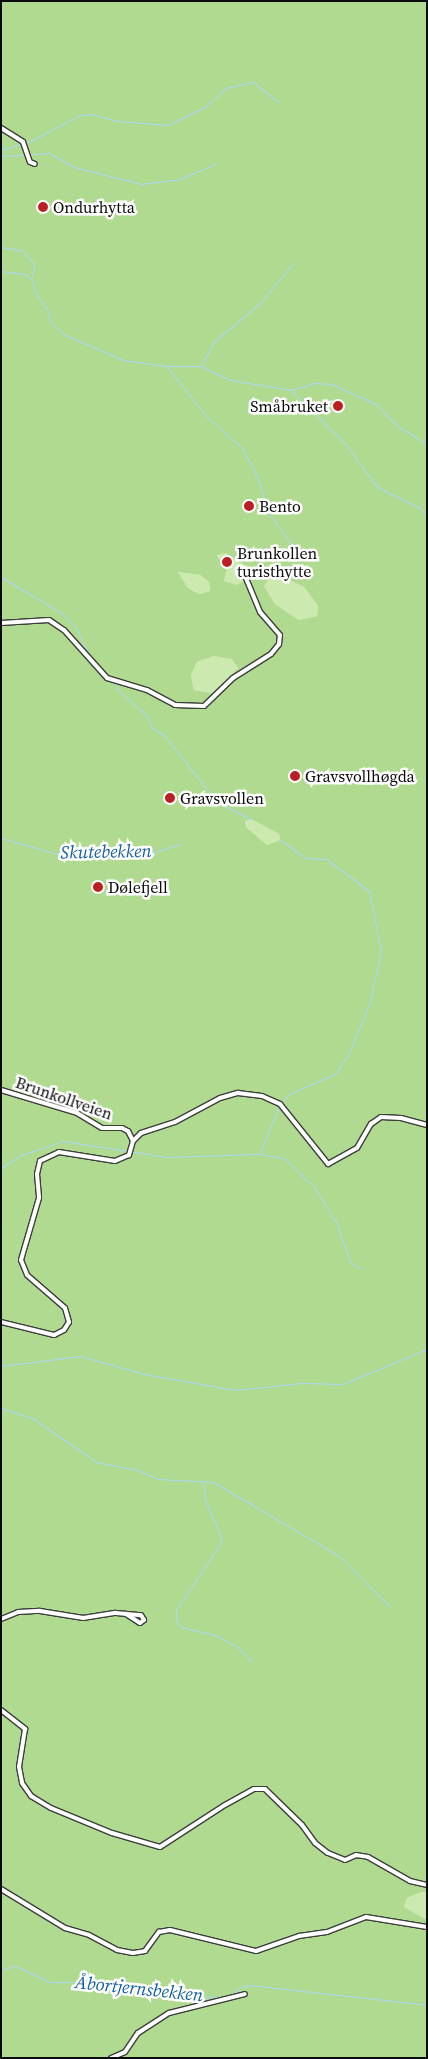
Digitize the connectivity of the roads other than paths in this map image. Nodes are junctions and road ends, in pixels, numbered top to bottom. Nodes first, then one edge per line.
1 (1, 128) edge
2 (35, 164) dead end
3 (243, 571) dead end
4 (1, 623) edge
5 (1, 1090) edge
6 (427, 1124) edge
7 (133, 1141) junction
8 (1, 1322) edge
9 (126, 1614) dead end
10 (1, 1619) edge
11 (1, 1710) edge
12 (427, 1886) edge
13 (1, 1890) edge
14 (427, 1927) edge
15 (245, 1994) dead end
16 (111, 2058) edge

1 - 2 street
3 - 4 street
5 - 7 street, Brunkollveien
6 - 7 street
7 - 8 street
9 - 10 street
11 - 12 street
13 - 14 street
15 - 16 street

